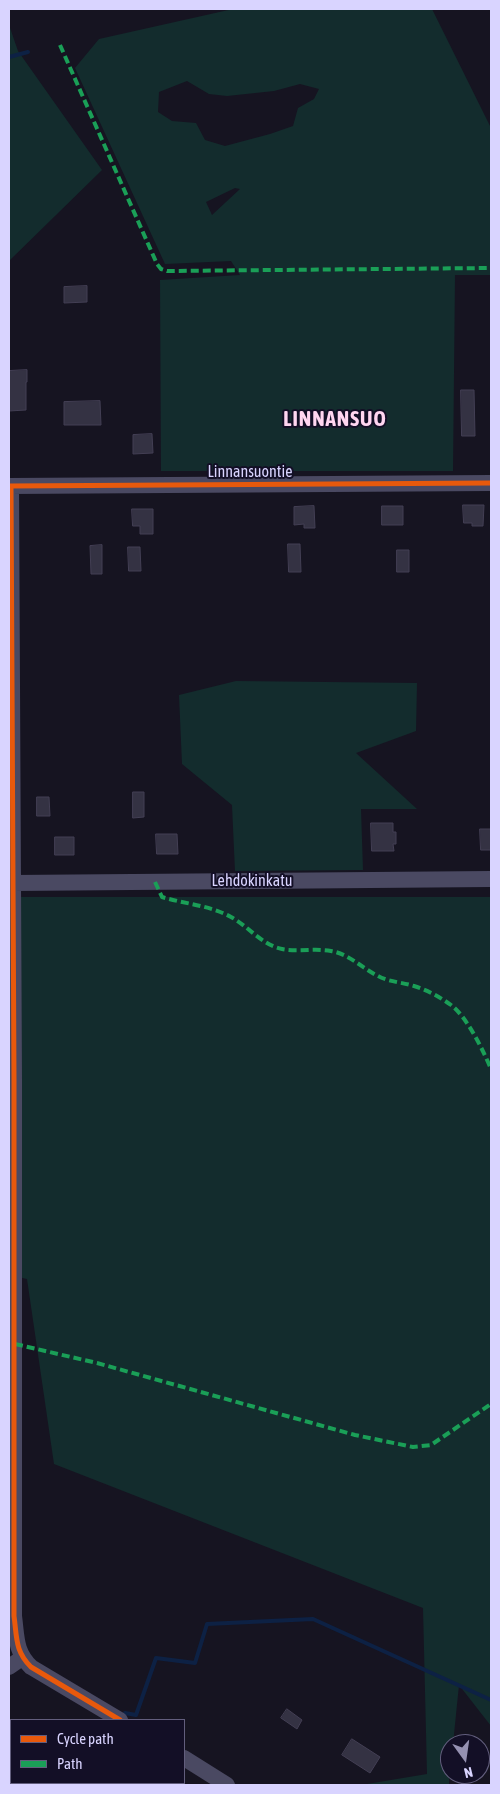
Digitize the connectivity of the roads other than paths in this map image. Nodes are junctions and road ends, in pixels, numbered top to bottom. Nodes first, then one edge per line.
1 (491, 483) edge
2 (10, 486) edge
3 (491, 879) edge
4 (13, 883) junction
5 (11, 1278) edge
6 (15, 1662) edge
7 (118, 1719) edge
8 (185, 1759) edge
9 (227, 1785) edge

1 - 2 street, Linnansuontie
2 - 4 street
3 - 4 street, Lehdokinkatu
4 - 5 street
5 - 6 street
6 - 7 street
8 - 9 street

